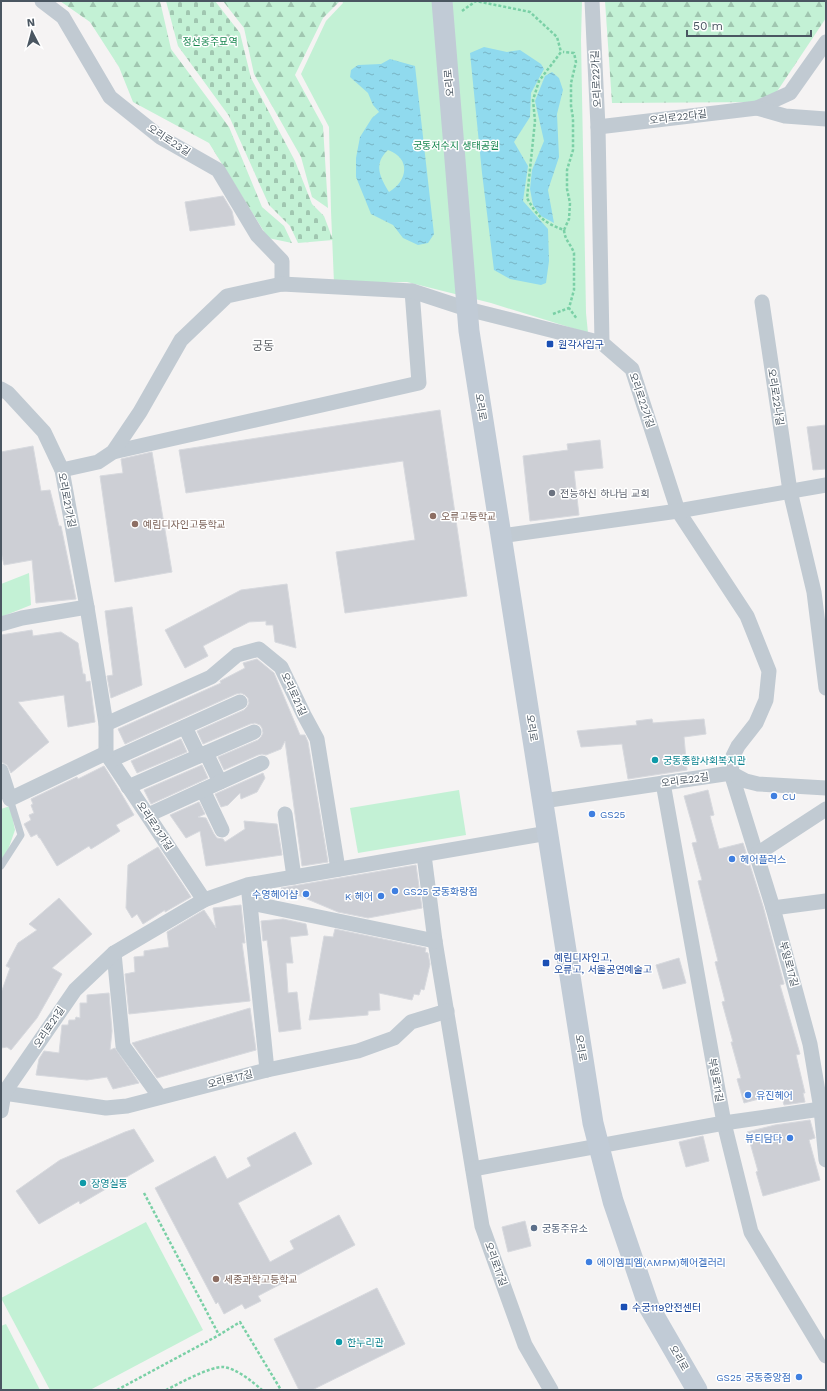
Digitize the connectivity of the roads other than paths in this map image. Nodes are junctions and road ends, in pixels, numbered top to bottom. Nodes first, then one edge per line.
1 (42, 1) edge
2 (442, 1) edge
3 (592, 1) edge
4 (826, 42) edge
5 (757, 108) junction
6 (826, 119) edge
7 (598, 127) junction
8 (282, 284) junction
9 (412, 291) junction
10 (762, 302) dead end
11 (467, 309) junction
12 (602, 343) junction
13 (1, 388) edge
14 (113, 452) junction
15 (62, 470) junction
16 (826, 485) edge
17 (790, 491) junction
18 (678, 511) junction
19 (501, 536) junction
20 (820, 592) edge
21 (87, 607) junction
22 (1, 624) edge
23 (826, 688) edge
24 (240, 702) dead end
25 (106, 724) junction
26 (185, 727) junction
27 (254, 732) dead end
28 (202, 755) junction
29 (108, 756) junction
30 (262, 763) dead end
31 (1, 771) edge
32 (731, 774) junction
33 (220, 782) junction
34 (663, 784) junction
35 (128, 787) junction
36 (826, 788) edge
37 (203, 790) junction
38 (6, 800) edge
39 (543, 801) junction
40 (826, 809) edge
41 (285, 814) dead end
42 (148, 815) junction
43 (222, 830) dead end
44 (548, 833) junction
45 (757, 854) junction
46 (424, 855) junction
47 (1, 866) edge
48 (338, 869) junction
49 (294, 877) junction
50 (247, 885) junction
51 (204, 900) junction
52 (826, 901) edge
53 (251, 903) junction
54 (773, 908) junction
55 (435, 940) junction
56 (114, 953) junction
57 (447, 1011) junction
58 (267, 1070) junction
59 (3, 1092) edge
60 (826, 1093) edge
61 (160, 1097) junction
62 (821, 1109) junction
63 (1, 1112) edge
64 (724, 1123) junction
65 (599, 1145) junction
66 (826, 1160) edge
67 (473, 1169) junction
68 (826, 1356) edge
69 (551, 1390) edge
70 (697, 1390) edge

1 - 8 street, 오리로23길
2 - 11 main road, 오리로
3 - 7 street, 오리로22가길
4 - 5 street, 오리로22다길
5 - 6 street, 오리로22다길
5 - 7 street, 오리로22다길
7 - 12 street, 오리로22가길
8 - 9 street
8 - 14 street
9 - 11 street
9 - 14 street
10 - 17 street, 오리로22나길
11 - 12 street
11 - 19 main road, 오리로
12 - 18 street, 오리로22가길
13 - 15 street, 오리로21가길
14 - 15 street
15 - 21 street, 오리로21가길
16 - 17 street
17 - 18 street
17 - 20 street, 오리로22나길
18 - 19 street
18 - 32 street, 오리로22가길
19 - 39 main road, 오리로
20 - 23 street, 오리로22나길
21 - 22 street
21 - 25 street, 오리로21가길
24 - 26 street
25 - 29 street, 오리로21가길
25 - 48 street, 오리로21길
26 - 28 street
26 - 29 street
27 - 28 street
28 - 33 street
28 - 35 street
29 - 35 street, 오리로21가길
29 - 38 street
30 - 33 street
31 - 38 street
32 - 34 street, 오리로22길
32 - 36 street
32 - 45 street, 부일로17길
33 - 37 street
34 - 39 street, 오리로22길
34 - 64 street, 부일로11길
35 - 42 street, 오리로21가길
37 - 42 street
37 - 43 street
38 - 47 lane
39 - 44 main road, 오리로
40 - 45 street
41 - 49 street
42 - 51 street, 오리로21가길
44 - 46 street, 오리로21길
44 - 65 main road, 오리로
45 - 54 street, 부일로17길
46 - 48 street, 오리로21길
46 - 55 street, 오리로17길
48 - 49 street, 오리로21길
49 - 50 street, 오리로21길
50 - 51 street, 오리로21길
50 - 53 street
51 - 56 street, 오리로21길
52 - 54 street
53 - 55 street
53 - 58 street
54 - 62 street, 부일로17길
55 - 57 street, 오리로17길
56 - 59 street, 오리로21길
56 - 61 street
57 - 58 street, 오리로17길
57 - 67 street, 오리로17길
58 - 61 street, 오리로17길
59 - 61 street, 오리로17길
59 - 63 street, 오리로21길
60 - 62 street
62 - 64 street
62 - 66 street, 부일로17길
64 - 65 street
64 - 68 street, 부일로11길
65 - 67 street
65 - 70 main road, 오리로
67 - 69 street, 오리로17길

